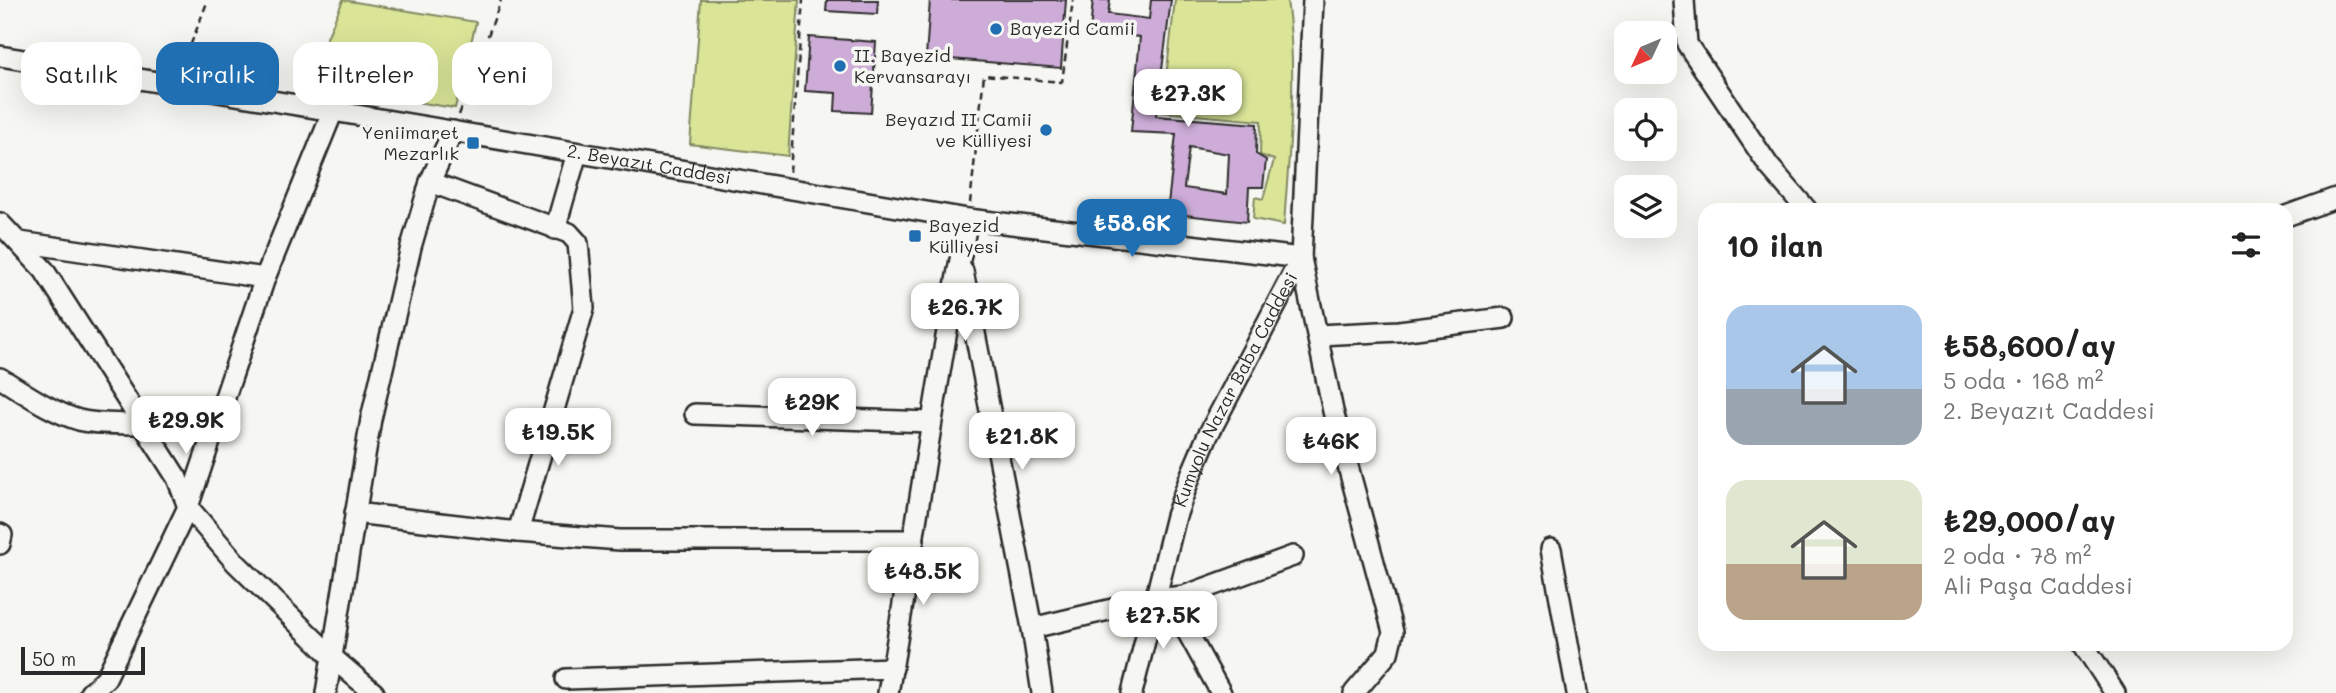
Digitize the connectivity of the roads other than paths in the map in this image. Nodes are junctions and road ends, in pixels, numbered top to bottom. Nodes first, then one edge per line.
1 (1313, 0) edge
2 (1684, 0) edge
3 (0, 56) edge
4 (333, 110) junction
5 (453, 131) junction
6 (577, 153) junction
7 (430, 182) junction
8 (2336, 198) edge
9 (1801, 203) edge
10 (2293, 213) edge
11 (968, 219) junction
12 (0, 223) edge
13 (555, 229) junction
14 (20, 243) junction
15 (960, 258) junction
16 (1301, 258) junction
17 (265, 278) junction
18 (1504, 318) dead end
19 (1318, 335) junction
20 (0, 378) edge
21 (695, 414) dead end
22 (931, 422) junction
23 (140, 424) junction
24 (188, 508) junction
25 (355, 513) junction
26 (518, 532) junction
27 (0, 534) edge
28 (914, 540) junction
29 (0, 544) edge
30 (1551, 549) dead end
31 (1293, 556) dead end
32 (1155, 599) junction
33 (1032, 628) junction
34 (2088, 651) edge
35 (333, 658) junction
36 (892, 668) junction
37 (566, 679) dead end
38 (90, 693) edge
39 (326, 693) edge
40 (374, 693) edge
41 (888, 693) edge
42 (1042, 693) edge
43 (1132, 693) edge
44 (1221, 693) edge
45 (1354, 693) edge
46 (1577, 693) edge
47 (2115, 693) edge

1 - 16 street, Kumyolu Nazar Baba Caddesi
2 - 9 street
3 - 4 street, 2. Beyazıt Caddesi
4 - 5 street, 2. Beyazıt Caddesi
4 - 17 street
5 - 6 street, 2. Beyazıt Caddesi
5 - 7 street
6 - 11 street, 2. Beyazıt Caddesi
6 - 13 street
7 - 13 street
7 - 25 street
8 - 10 street
11 - 15 street
11 - 16 street, 2. Beyazıt Caddesi
12 - 14 street
13 - 26 street
14 - 17 street
14 - 23 street
15 - 22 street
15 - 33 street
16 - 19 street
16 - 32 street, Kumyolu Nazar Baba Caddesi
17 - 24 street
18 - 19 street
19 - 45 street
20 - 23 street
21 - 22 street
22 - 28 street
23 - 24 street
24 - 35 street
24 - 38 street
25 - 26 street
25 - 35 street
26 - 28 street
27 - 29 street
28 - 36 street
30 - 46 street
31 - 32 street
32 - 33 street
32 - 43 street, Kumyolu Nazar Baba Caddesi
32 - 44 street
33 - 42 street
34 - 47 street
35 - 39 street
35 - 40 street
36 - 37 street
36 - 41 street

